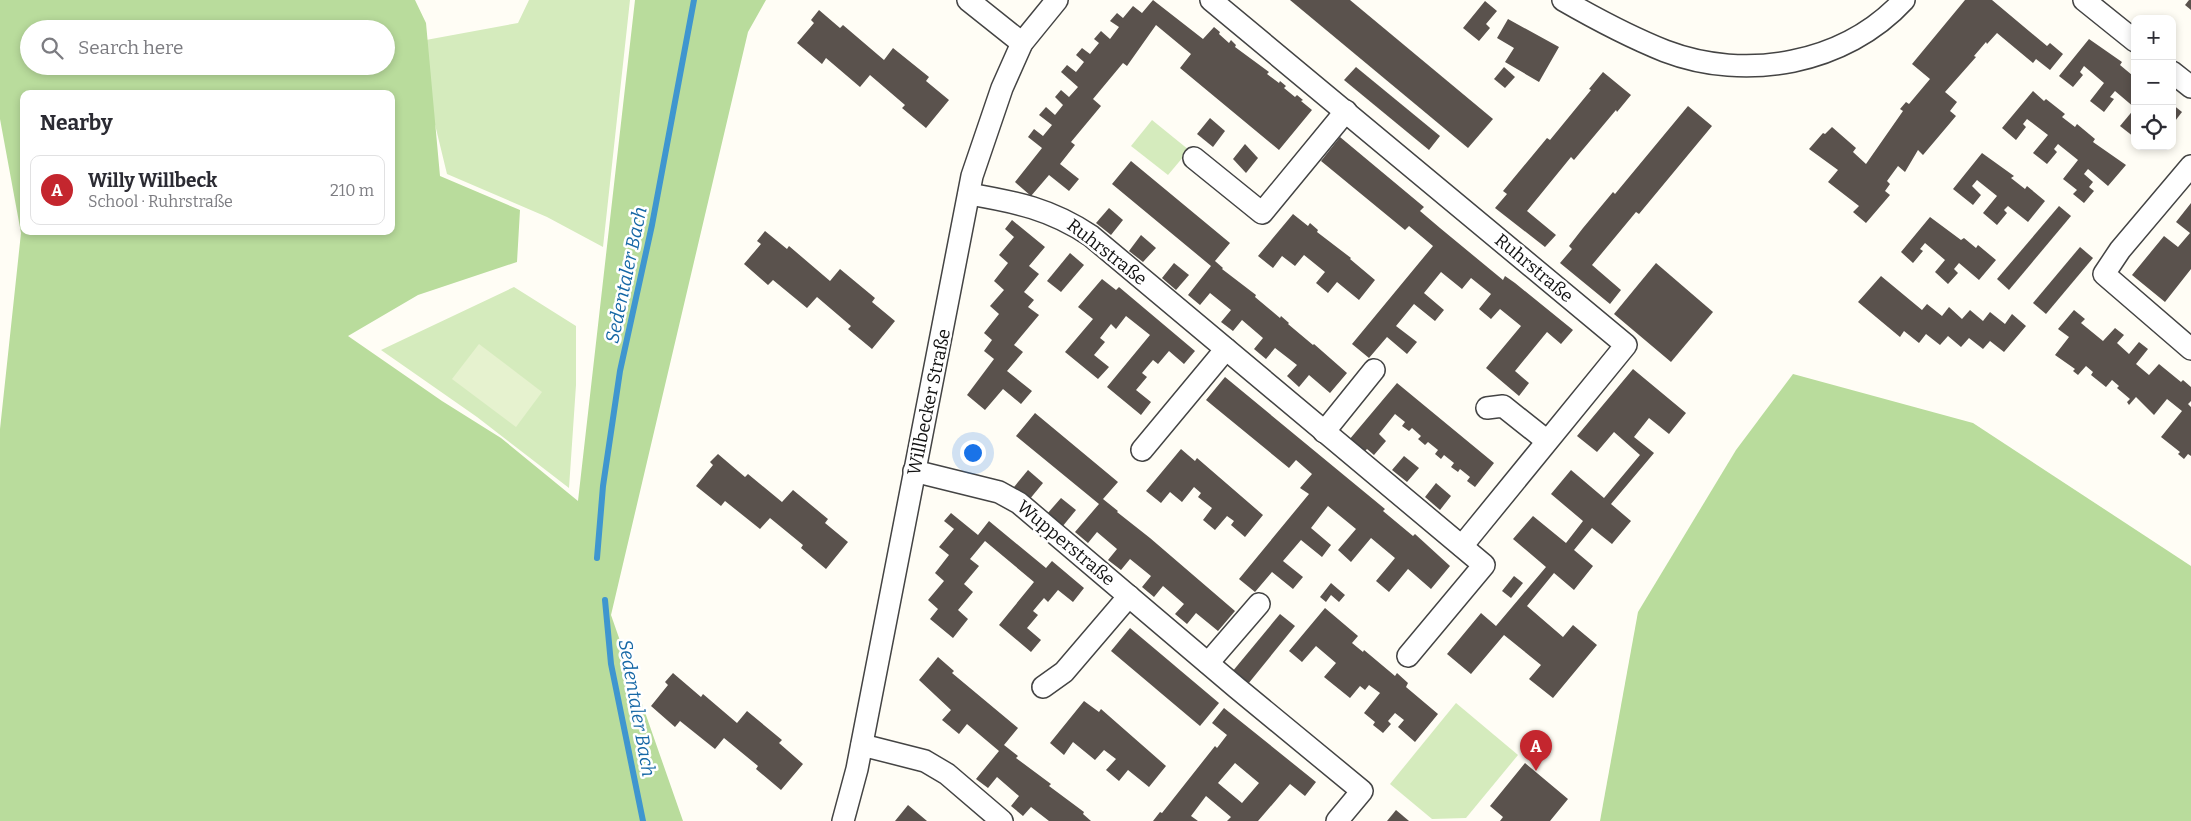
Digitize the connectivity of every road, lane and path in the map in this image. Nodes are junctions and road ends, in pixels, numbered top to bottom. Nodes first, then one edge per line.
1 (968, 0) edge
2 (1057, 0) edge
3 (1212, 0) edge
4 (1564, 0) edge
5 (1904, 0) edge
6 (2084, 0) edge
7 (2131, 38) edge
8 (1022, 43) junction
9 (2176, 75) edge
10 (2191, 87) edge
11 (1346, 111) junction
12 (1194, 158) dead end
13 (2191, 166) edge
14 (969, 194) junction
15 (1226, 349) junction
16 (2191, 349) edge
17 (1374, 370) dead end
18 (1487, 408) dead end
19 (1324, 432) junction
20 (1547, 441) junction
21 (1142, 450) dead end
22 (914, 471) junction
23 (1462, 546) junction
24 (1129, 596) junction
25 (1259, 604) dead end
26 (1408, 656) dead end
27 (1208, 663) junction
28 (1043, 687) dead end
29 (862, 744) junction
30 (843, 821) edge
31 (1002, 821) edge
32 (1337, 821) edge

1 - 8 street
2 - 8 street, Willbecker Straße
3 - 11 street, Ruhrstraße
4 - 5 street
6 - 7 street
8 - 14 street, Willbecker Straße
9 - 10 street
11 - 12 street
11 - 20 street, Ruhrstraße
13 - 16 street
14 - 15 street, Ruhrstraße
14 - 22 street, Willbecker Straße
15 - 19 street, Ruhrstraße
15 - 21 street
17 - 19 street
18 - 20 street
19 - 23 street, Ruhrstraße
20 - 23 street, Ruhrstraße
22 - 24 street, Wupperstraße
22 - 29 street, Willbecker Straße
23 - 26 street, Ruhrstraße
24 - 27 street, Wupperstraße
24 - 28 street, Wupperstraße
25 - 27 street
27 - 32 street, Wupperstraße
29 - 30 street, Willbecker Straße
29 - 31 street

